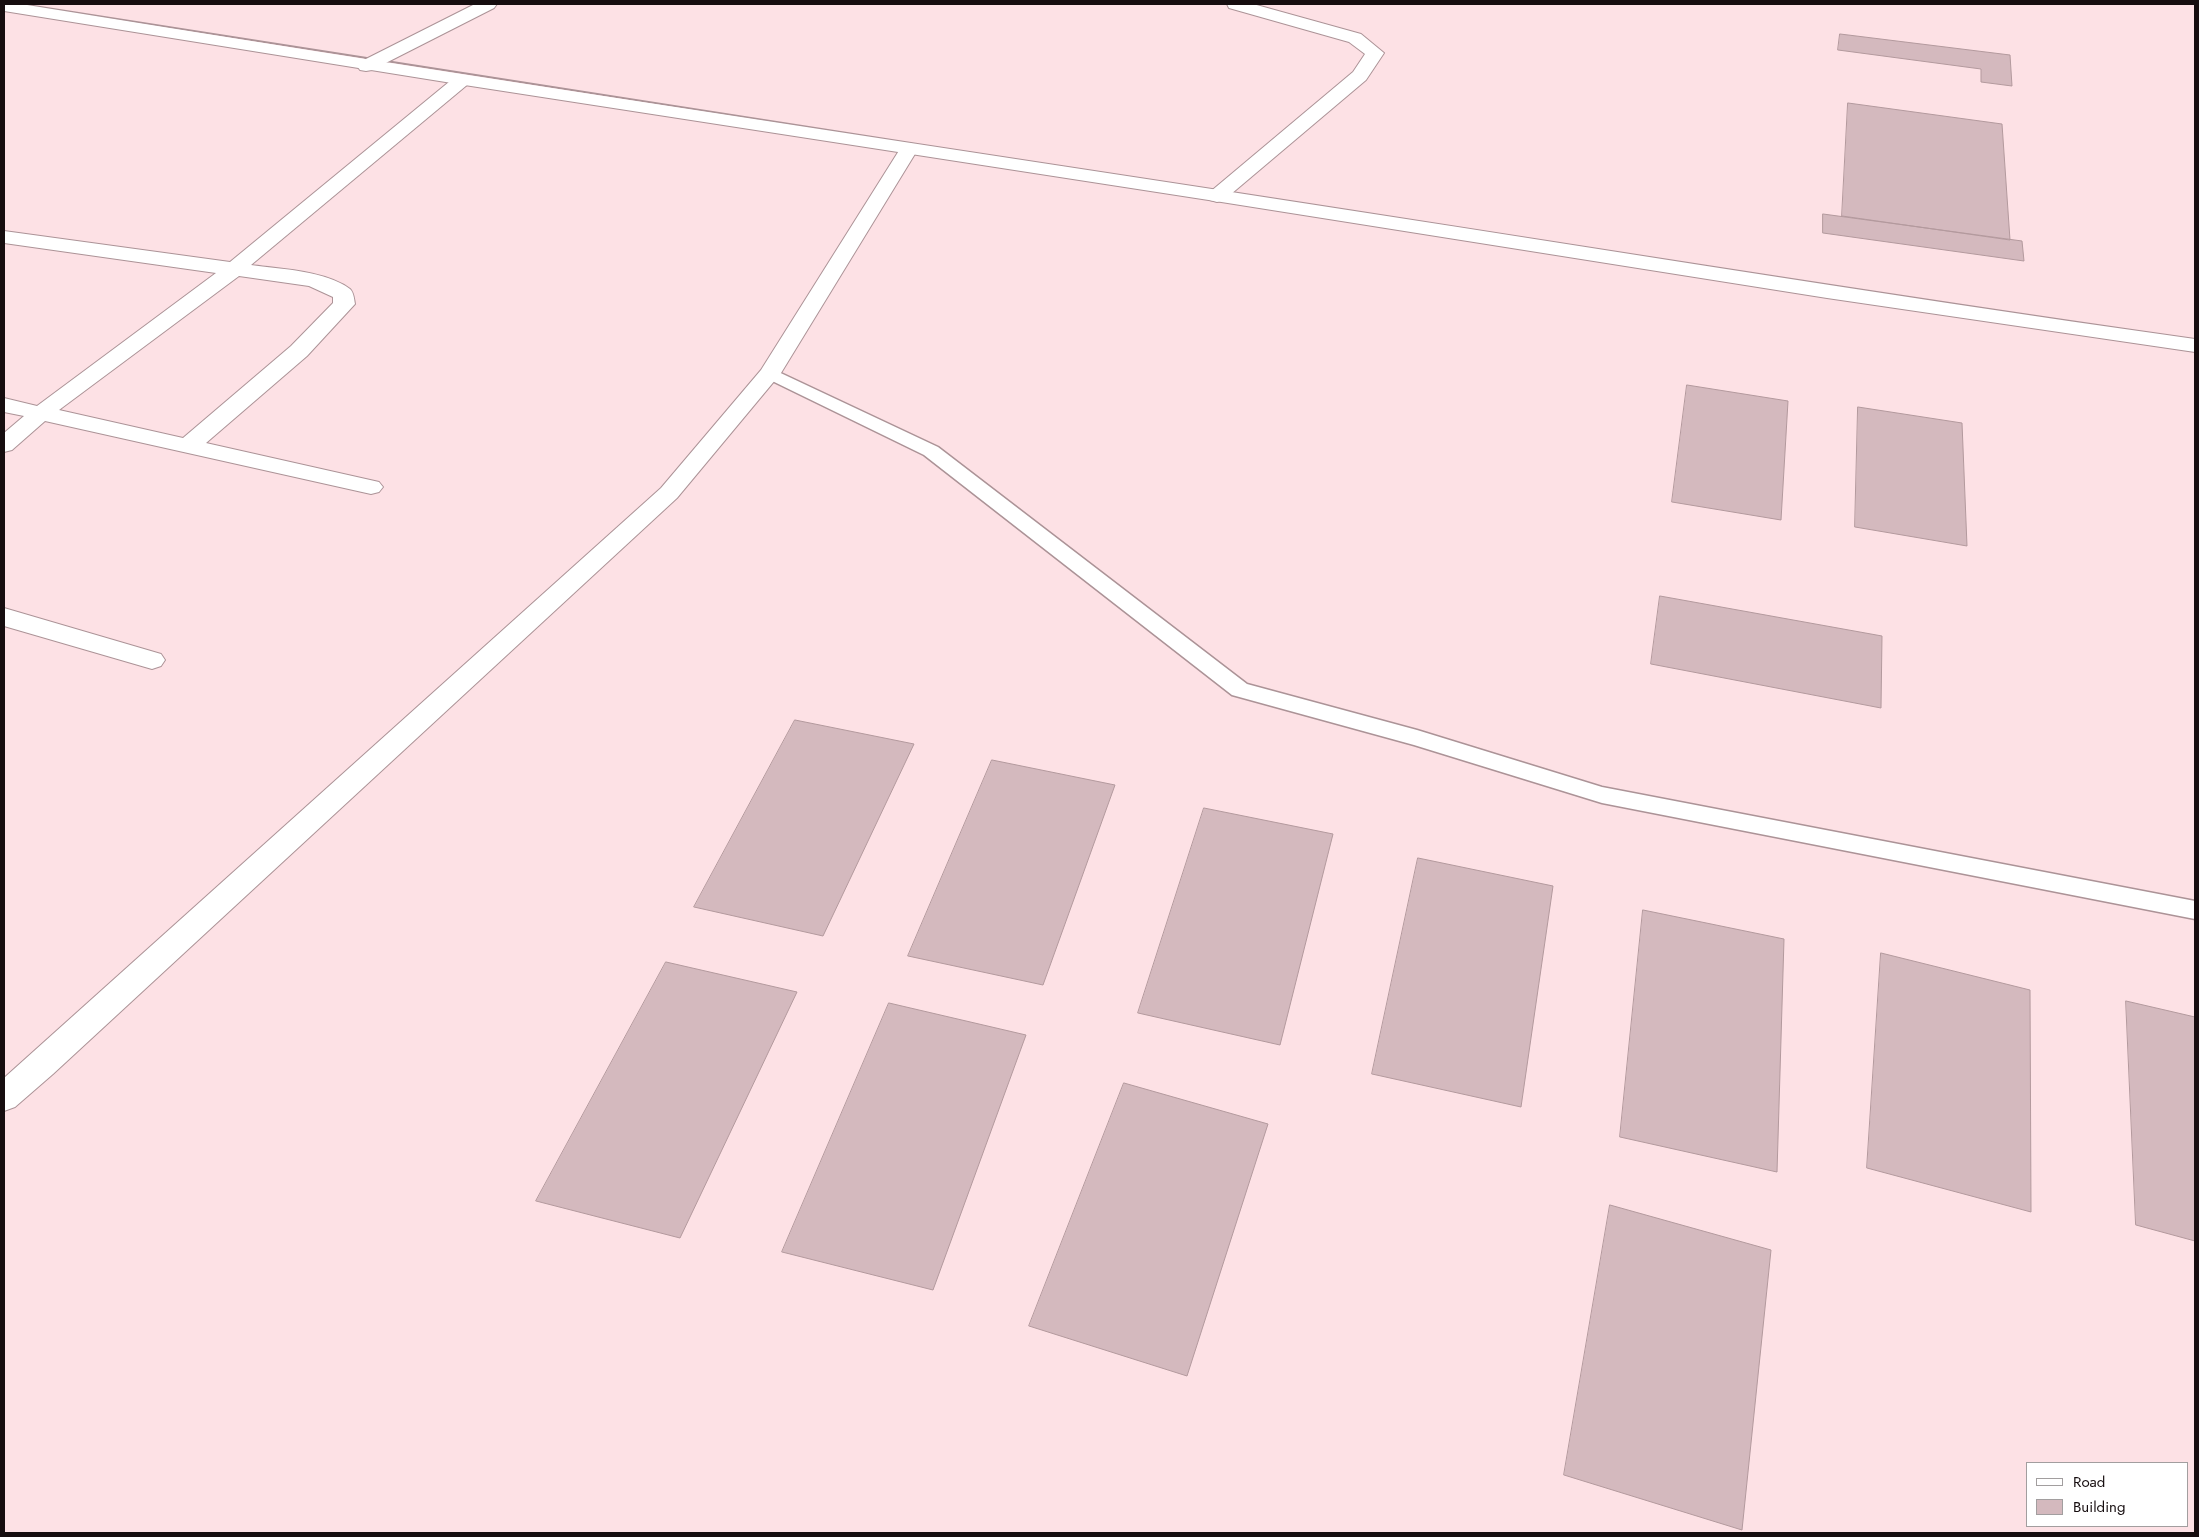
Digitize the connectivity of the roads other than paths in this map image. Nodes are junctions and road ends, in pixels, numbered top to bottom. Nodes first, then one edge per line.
1 (488, 4) edge
2 (1236, 4) edge
3 (4, 6) edge
4 (366, 66) junction
5 (461, 81) junction
6 (908, 149) junction
7 (1217, 196) junction
8 (4, 237) edge
9 (233, 270) junction
10 (2195, 346) edge
11 (770, 373) junction
12 (4, 405) edge
13 (40, 414) junction
14 (4, 445) edge
15 (188, 446) junction
16 (371, 487) dead end
17 (4, 617) edge
18 (152, 660) dead end
19 (2195, 910) edge
20 (4, 1097) edge

1 - 4 main road
2 - 7 main road
3 - 4 main road
4 - 5 main road
5 - 6 main road
5 - 9 main road
6 - 7 main road
6 - 11 main road
7 - 10 main road
8 - 9 main road
9 - 13 main road
9 - 15 main road
11 - 19 lane
11 - 20 main road
12 - 13 main road
13 - 14 main road
13 - 15 main road
15 - 16 main road
17 - 18 main road

